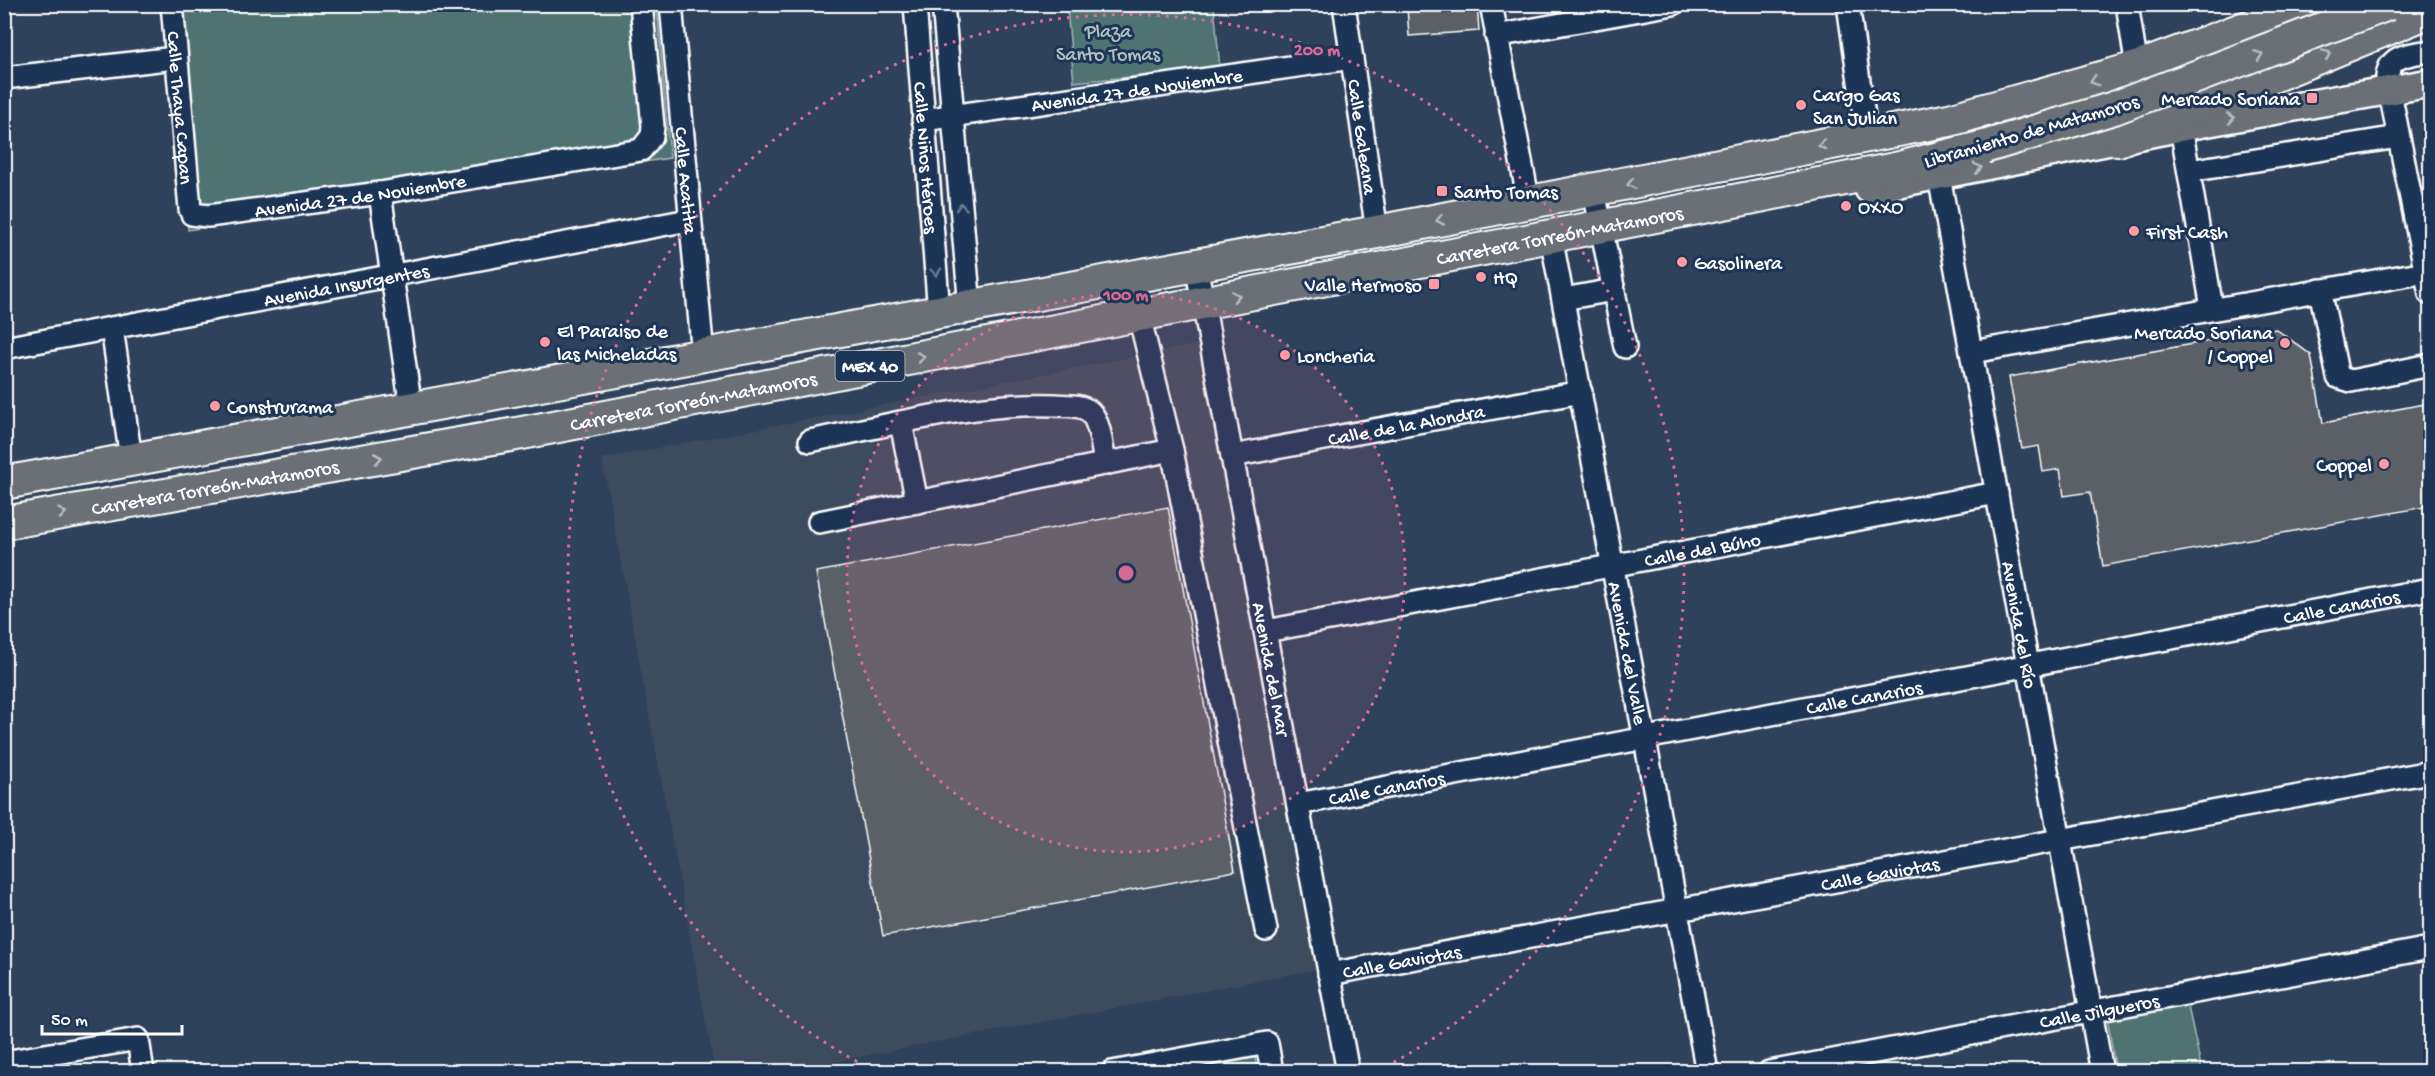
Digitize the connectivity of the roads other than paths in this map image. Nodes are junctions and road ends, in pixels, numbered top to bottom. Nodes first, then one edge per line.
1 (172, 4) edge
2 (641, 4) edge
3 (671, 4) edge
4 (915, 4) edge
5 (943, 4) edge
6 (1344, 4) edge
7 (1491, 4) edge
8 (1673, 4) edge
9 (1848, 4) edge
10 (2127, 4) edge
11 (2310, 4) edge
12 (2430, 11) edge
13 (2386, 13) edge
14 (1497, 36) junction
15 (2430, 51) edge
16 (175, 58) junction
17 (1352, 58) junction
18 (2137, 68) junction
19 (4, 78) edge
20 (2430, 83) edge
21 (2389, 90) junction
22 (953, 116) junction
23 (924, 120) junction
24 (2181, 127) junction
25 (1867, 137) junction
26 (2397, 137) junction
27 (2118, 140) junction
28 (2189, 171) junction
29 (1939, 176) junction
30 (1594, 191) junction
31 (380, 193) junction
32 (1734, 201) junction
33 (1529, 203) junction
34 (190, 209) joint
35 (688, 220) junction
36 (1601, 226) junction
37 (1377, 232) junction
38 (1551, 236) junction
39 (1196, 265) junction
40 (2426, 272) junction
41 (392, 276) junction
42 (1614, 290) junction
43 (2320, 290) junction
44 (2430, 294) edge
45 (1563, 299) junction
46 (1203, 302) junction
47 (970, 307) junction
48 (2212, 308) junction
49 (939, 313) junction
50 (1139, 315) junction
51 (112, 328) junction
52 (1625, 347) dead end
53 (4, 348) edge
54 (1972, 352) junction
55 (703, 356) junction
56 (2430, 365) edge
57 (1581, 392) junction
58 (411, 408) junction
59 (901, 423) junction
60 (810, 441) dead end
61 (1172, 450) junction
62 (1232, 456) junction
63 (131, 459) junction
64 (1106, 464) junction
65 (4, 483) edge
66 (1998, 493) junction
67 (916, 502) junction
68 (819, 522) dead end
69 (4, 523) edge
70 (1614, 566) junction
71 (2430, 589) edge
72 (1266, 631) junction
73 (2030, 665) junction
74 (1646, 738) junction
75 (2430, 772) edge
76 (1298, 804) junction
77 (2062, 840) junction
78 (1677, 911) junction
79 (1266, 930) dead end
80 (2430, 948) edge
81 (1329, 974) junction
82 (2091, 1013) junction
83 (4, 1062) edge
84 (143, 1071) edge
85 (1112, 1071) edge
86 (1272, 1071) edge
87 (1348, 1071) edge
88 (1707, 1071) edge
89 (1769, 1071) edge
90 (2103, 1071) edge

1 - 16 street, Calle Thaya Capan
2 - 31 street, Avenida 27 de Noviembre
3 - 35 street, Calle Acatita
4 - 23 street, Calle Niños Héroes
5 - 22 street, Calle Niños Héroes
6 - 17 street, Calle Galeana
7 - 14 street
8 - 14 street
9 - 25 street
10 - 18 street
11 - 18 highway, MEX 40
12 - 13 highway
27 -> 13 highway
32 -> 13 highway, Libramiento de Matamoros, bridge
14 - 33 street
15 - 21 street
16 - 19 street
16 - 34 street, Calle Thaya Capan
17 - 22 street, Avenida 27 de Noviembre
17 - 37 street, Calle Galeana
18 -> 25 highway, MEX 40
20 - 21 main road
24 -> 21 main road
21 - 26 street
22 - 23 street, Avenida 27 de Noviembre
47 -> 22 street, Calle Niños Héroes
23 -> 49 street, Calle Niños Héroes
24 - 27 main road
24 - 28 street
25 -> 30 highway, MEX 40
26 - 28 street
26 - 40 street
29 -> 27 main road
28 - 48 street
29 - 32 main road
29 - 54 street, Avenida del Río
30 - 33 highway, MEX 40
30 - 36 street
31 - 34 street, Avenida 27 de Noviembre
31 - 41 street
32 - 36 highway, Carretera Torreón-Matamoros / MEX 40
33 -> 37 highway, MEX 40
35 - 41 street, Avenida Insurgentes
35 - 55 street, Calle Acatita
36 - 38 highway, Carretera Torreón-Matamoros / MEX 40
36 - 42 street
37 - 39 highway, MEX 40
38 - 45 street, Avenida del Valle
46 -> 38 highway, Carretera Torreón-Matamoros / MEX 40
39 - 46 street, Avenida del Mar
39 - 47 highway, MEX 40
40 - 43 street
40 - 44 street
41 - 51 street, Avenida Insurgentes
41 - 58 street
42 - 45 street
42 - 52 street
43 - 48 street
43 - 56 street
45 - 57 street, Avenida del Valle
46 - 50 highway, Carretera Torreón-Matamoros / MEX 40
46 - 62 street, Avenida del Mar
47 - 49 highway, MEX 40
48 - 54 street
49 - 55 highway, MEX 40
50 - 61 street
69 -> 50 highway, Carretera Torreón-Matamoros / MEX 40
51 - 53 street, Avenida Insurgentes
51 - 63 street
54 - 66 street, Avenida del Río
55 - 58 highway, MEX 40
57 - 62 street, Calle de la Alondra
57 - 70 street, Avenida del Valle
58 - 63 highway, MEX 40
59 - 60 street
59 - 64 street
59 - 67 street
61 - 64 street
61 - 79 street
62 - 72 street, Avenida del Mar
63 - 65 highway, MEX 40
64 - 67 street
66 - 70 street, Calle del Búho
66 - 73 street, Avenida del Río
67 - 68 street
70 - 72 street, Calle del Búho
70 - 74 street, Avenida del Valle
71 - 73 street, Calle Canarios
72 - 76 street, Avenida del Mar
73 - 74 street, Calle Canarios
73 - 77 street, Avenida del Río
74 - 76 street, Calle Canarios
74 - 78 street, Avenida del Valle
75 - 77 street, Calle Gaviotas
76 - 81 street, Avenida del Mar
77 - 78 street, Calle Gaviotas
77 - 82 street, Avenida del Río
78 - 81 street, Calle Gaviotas
78 - 88 street, Avenida del Valle
80 - 82 street, Calle Jilgueros
81 - 87 street, Avenida del Mar
82 - 89 street, Calle Jilgueros
82 - 90 street, Avenida del Río
83 - 84 street
85 - 86 street

